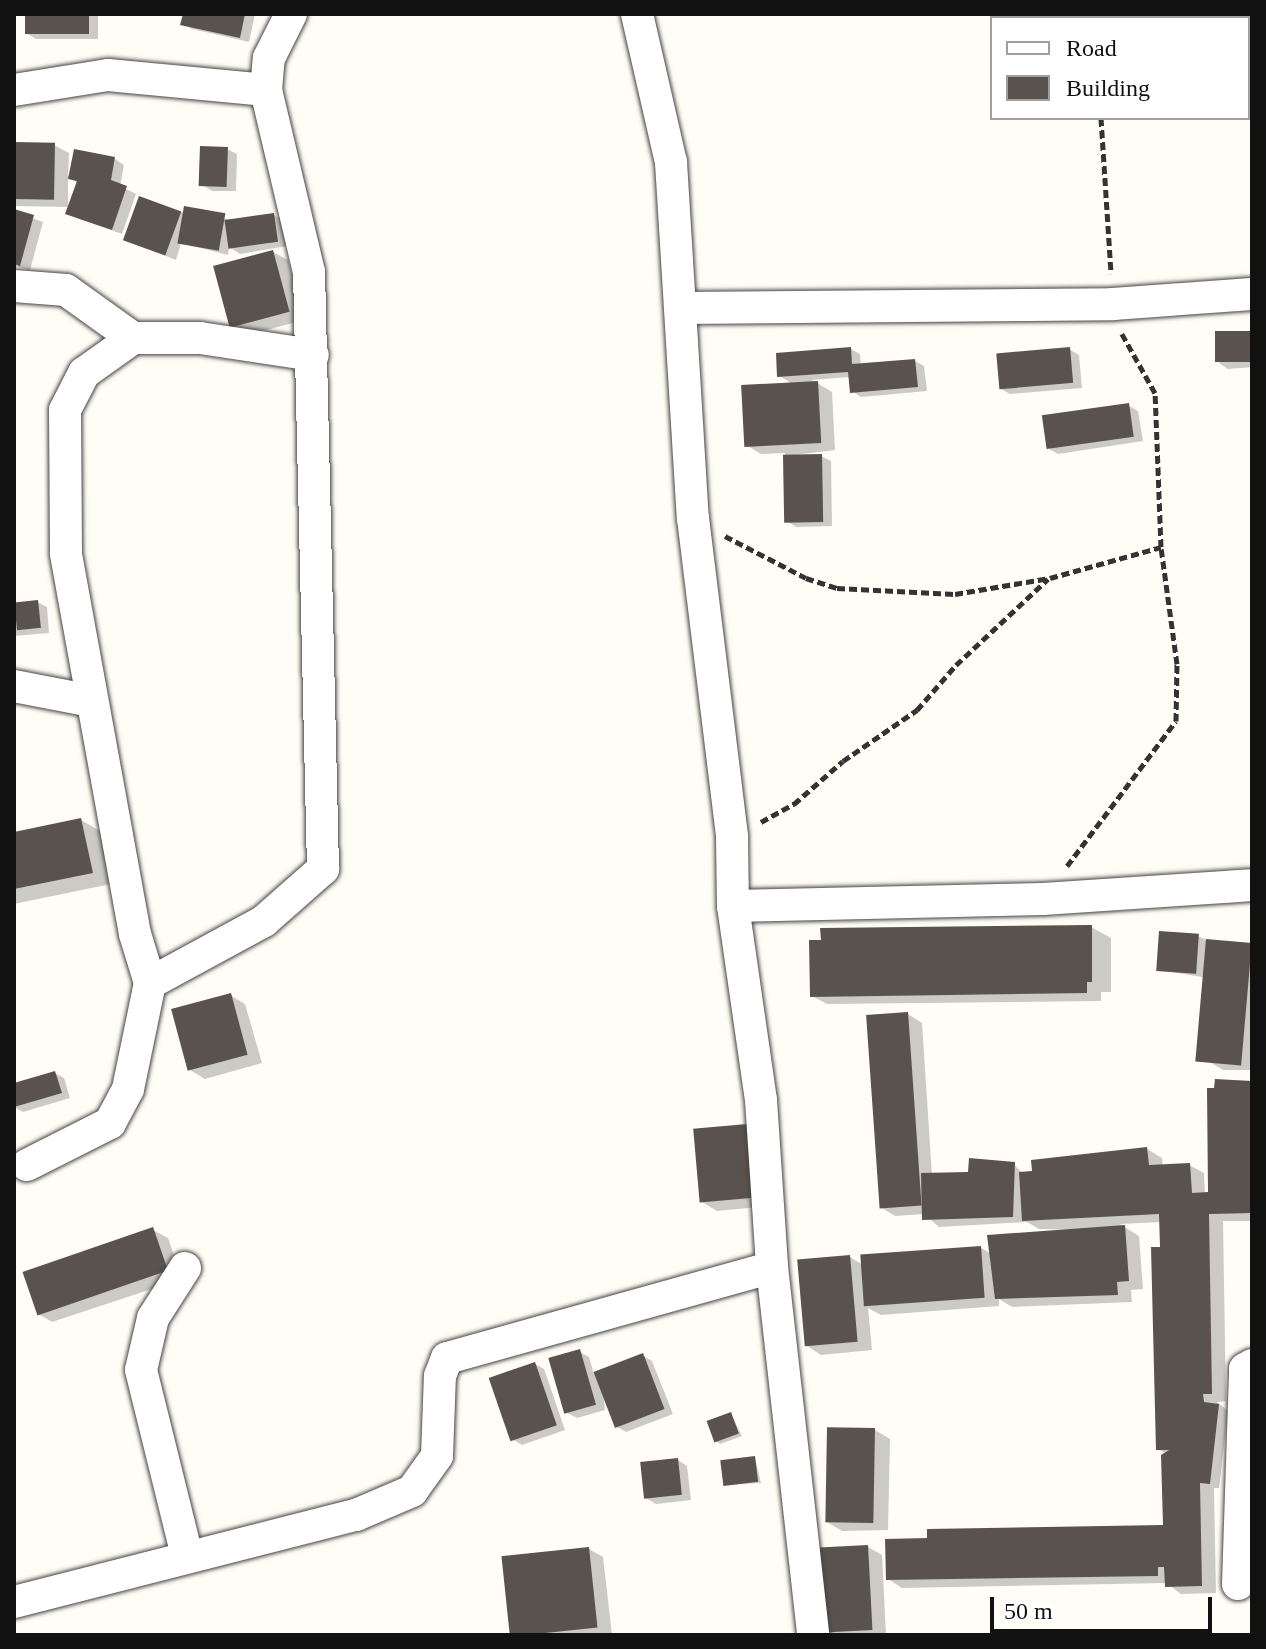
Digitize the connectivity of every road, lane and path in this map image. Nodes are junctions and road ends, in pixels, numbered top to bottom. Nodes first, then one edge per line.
1 (291, 14) edge
2 (637, 14) edge
3 (14, 90) edge
4 (266, 90) junction
5 (1101, 120) edge
6 (14, 286) edge
7 (1252, 294) edge
8 (1113, 304) junction
9 (682, 308) junction
10 (133, 338) junction
11 (313, 355) junction
12 (693, 518) junction
13 (1161, 547) junction
14 (1050, 578) junction
15 (14, 686) edge
16 (92, 701) junction
17 (732, 837) junction
18 (1252, 885) edge
19 (1043, 899) junction
20 (733, 906) junction
21 (150, 983) junction
22 (27, 1165) dead end
23 (772, 1267) junction
24 (185, 1268) dead end
25 (1252, 1365) edge
26 (187, 1556) junction
27 (1238, 1584) dead end
28 (14, 1602) edge
29 (813, 1635) edge

1 - 4 street
2 - 9 street
3 - 4 street
4 - 11 street
5 - 8 path
6 - 10 street
7 - 8 street
8 - 9 street
8 - 13 path
9 - 12 street
10 - 11 street
10 - 16 street
11 - 21 street
12 - 14 path
12 - 17 street
13 - 14 path
13 - 19 path
14 - 17 path
15 - 16 street
16 - 21 street
17 - 20 street
18 - 19 street
19 - 20 street
20 - 23 street
21 - 22 street
23 - 26 street
23 - 29 street
24 - 26 street
25 - 27 street
26 - 28 street

